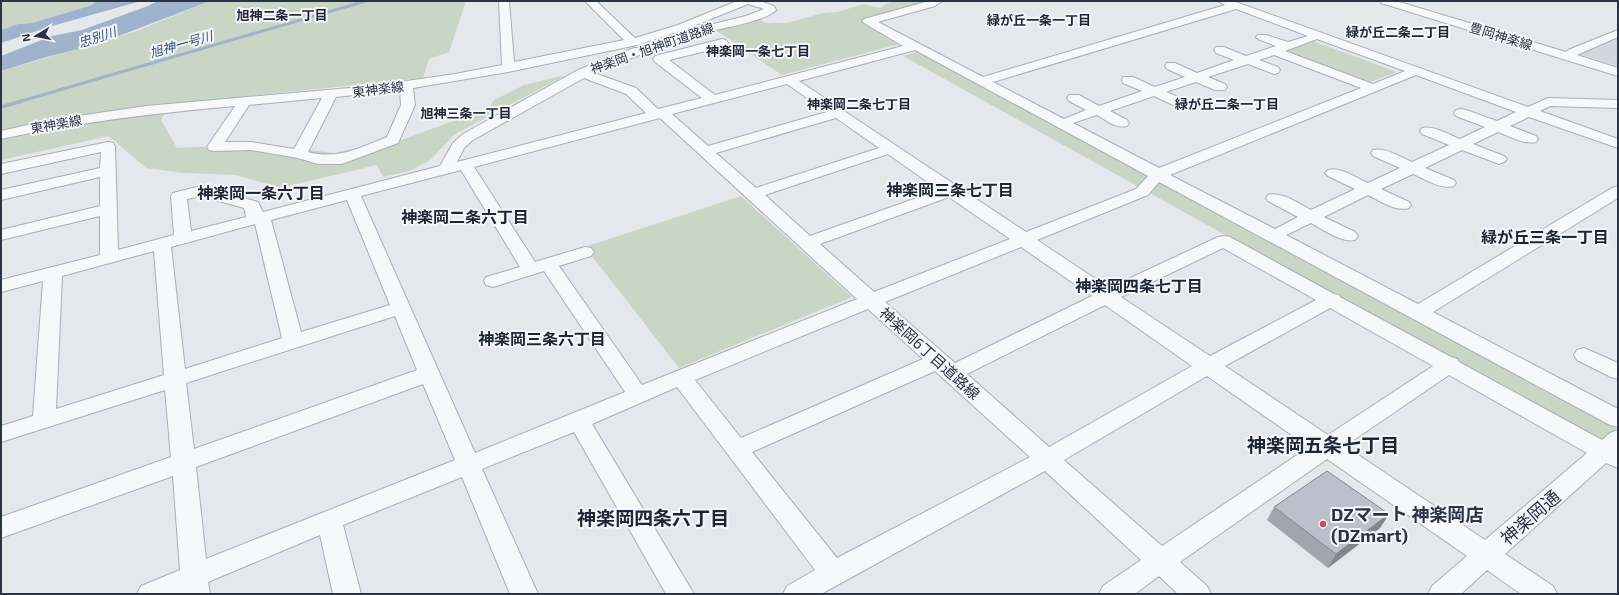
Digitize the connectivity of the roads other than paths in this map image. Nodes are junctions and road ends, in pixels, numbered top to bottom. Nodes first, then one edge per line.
1 (504, 1) edge
2 (590, 1) edge
3 (746, 1) edge
4 (750, 1) edge
5 (937, 1) edge
6 (1223, 1) edge
7 (1385, 1) edge
8 (1423, 4) dead end
9 (1235, 6) junction
10 (1409, 8) junction
11 (1618, 33) edge
12 (1262, 37) dead end
13 (1312, 38) dead end
14 (633, 42) junction
15 (722, 43) dead end
16 (913, 46) junction
17 (1287, 46) junction
18 (1220, 50) dead end
19 (1274, 51) junction
20 (1572, 53) dead end
21 (1247, 60) junction
22 (1171, 66) dead end
23 (508, 68) junction
24 (1274, 70) dead end
25 (1416, 71) junction
26 (1618, 72) edge
27 (583, 73) junction
28 (1196, 77) junction
29 (788, 79) junction
30 (1128, 80) dead end
31 (982, 81) junction
32 (406, 86) junction
33 (1220, 87) dead end
34 (1373, 88) junction
35 (1154, 92) junction
36 (331, 94) junction
37 (1074, 98) dead end
38 (712, 100) junction
39 (245, 101) junction
40 (1178, 102) dead end
41 (1618, 104) edge
42 (1098, 111) junction
43 (1528, 111) junction
44 (838, 113) junction
45 (1461, 113) dead end
46 (659, 114) junction
47 (1070, 120) dead end
48 (1122, 123) dead end
49 (1497, 126) junction
50 (1427, 131) dead end
51 (1, 135) edge
52 (1531, 139) dead end
53 (1461, 144) junction
54 (1618, 144) edge
55 (890, 149) junction
56 (706, 152) junction
57 (1378, 153) dead end
58 (299, 154) junction
59 (1499, 159) dead end
60 (465, 164) junction
61 (1412, 168) junction
62 (1, 169) edge
63 (446, 169) junction
64 (108, 171) junction
65 (1333, 173) dead end
66 (1158, 174) junction
67 (1448, 183) dead end
68 (1369, 189) junction
69 (950, 191) junction
70 (1618, 191) edge
71 (352, 194) junction
72 (752, 194) junction
73 (1, 195) edge
74 (1274, 198) dead end
75 (1403, 205) dead end
76 (109, 209) junction
77 (1311, 217) junction
78 (259, 218) junction
79 (1282, 231) dead end
80 (1, 235) edge
81 (1349, 236) dead end
82 (183, 238) junction
83 (1021, 240) junction
84 (807, 243) junction
85 (162, 244) junction
86 (585, 252) dead end
87 (109, 258) junction
88 (539, 267) junction
89 (53, 272) junction
90 (493, 282) dead end
91 (1, 286) edge
92 (1105, 296) junction
93 (1332, 300) junction
94 (872, 301) junction
95 (400, 308) junction
96 (1417, 313) junction
97 (292, 341) junction
98 (1584, 355) dead end
99 (1450, 364) junction
100 (1208, 366) junction
101 (945, 367) junction
102 (1618, 372) edge
103 (429, 374) junction
104 (682, 377) junction
105 (174, 380) junction
106 (638, 395) junction
107 (1618, 419) edge
108 (44, 420) junction
109 (579, 421) junction
110 (1, 434) edge
111 (1326, 447) junction
112 (737, 449) junction
113 (1614, 450) edge
114 (1047, 459) junction
115 (183, 463) junction
116 (468, 465) junction
117 (330, 520) junction
118 (1, 528) edge
119 (1486, 555) junction
120 (1161, 561) junction
121 (833, 573) junction
122 (195, 585) edge
123 (151, 594) edge
124 (347, 594) edge
125 (524, 594) edge
126 (680, 594) edge
127 (798, 594) edge
128 (1113, 594) edge
129 (1197, 594) edge
130 (1442, 594) edge
131 (1543, 594) edge

1 - 23 street
2 - 14 street
3 - 14 street, 東神楽線
4 - 27 street, 神楽岡・旭神町道路線
5 - 16 street
6 - 9 street
7 - 10 street, 豊岡神楽線
8 - 10 street
9 - 25 street
9 - 31 street
10 - 26 street, 豊岡神楽線
11 - 20 street
12 - 17 street
13 - 17 street
14 - 23 street, 東神楽線
15 - 38 street
16 - 29 street
16 - 31 street
17 - 19 street
18 - 21 street
19 - 21 street
19 - 34 street
21 - 24 street
21 - 28 street
22 - 28 street
23 - 32 street, 東神楽線
25 - 34 street
25 - 43 street
27 - 46 street, 神楽岡6丁目道路線
27 - 63 street, 神楽岡・旭神町道路線
28 - 33 street
28 - 35 street
29 - 38 street
29 - 44 street
30 - 35 street
31 - 66 street
32 - 36 street, 東神楽線
32 - 58 street
34 - 66 street
35 - 40 street
35 - 42 street
36 - 39 street, 東神楽線
36 - 58 street
37 - 42 street
38 - 46 street
39 - 51 street, 東神楽線
39 - 58 street
41 - 43 street
42 - 47 street
42 - 48 street
43 - 49 street
43 - 54 street
44 - 55 street
44 - 56 street
45 - 49 street
46 - 56 street, 神楽岡6丁目道路線
46 - 60 street
49 - 52 street
49 - 53 street
50 - 53 street
53 - 59 street
53 - 61 street
55 - 69 street
55 - 72 street
56 - 72 street, 神楽岡6丁目道路線
57 - 61 street
60 - 63 street
60 - 88 street
61 - 67 street
61 - 68 street
62 - 64 street
63 - 71 street
64 - 73 street
64 - 76 street
65 - 68 street
66 - 83 street
66 - 96 street
68 - 75 street
68 - 77 street
69 - 83 street
69 - 84 street
70 - 96 street
71 - 78 street
71 - 95 street
72 - 84 street, 神楽岡6丁目道路線
74 - 77 street
76 - 80 street
76 - 87 street
77 - 79 street
77 - 81 street
78 - 82 street
78 - 82 street
78 - 97 street
82 - 85 street
83 - 92 street
83 - 94 street
84 - 94 street, 神楽岡6丁目道路線
85 - 87 street
85 - 105 street
86 - 88 street
87 - 89 street
88 - 90 street
88 - 106 street
89 - 91 street
89 - 108 street
92 - 93 street
92 - 100 street
92 - 101 street
93 - 99 street
93 - 100 street
94 - 101 street, 神楽岡6丁目道路線
94 - 104 street
95 - 97 street
95 - 103 street
96 - 107 street
97 - 105 street
98 - 102 street
99 - 111 street
99 - 113 street
100 - 111 street
100 - 114 street
101 - 112 street
101 - 114 street, 神楽岡6丁目道路線
103 - 115 street
103 - 116 street
104 - 106 street
104 - 112 street
105 - 108 street
105 - 115 street
106 - 109 street
108 - 110 street
109 - 116 street
109 - 126 street
111 - 119 street
111 - 120 street
112 - 121 street
113 - 119 street, 神楽岡通
114 - 120 street, 神楽岡6丁目道路線
114 - 121 street
115 - 118 street
115 - 122 street
116 - 117 street
116 - 125 street
117 - 122 street
117 - 124 street
119 - 130 street, 神楽岡通
119 - 131 street
120 - 128 street
120 - 129 street, 神楽岡6丁目道路線
121 - 127 street
122 - 123 street

